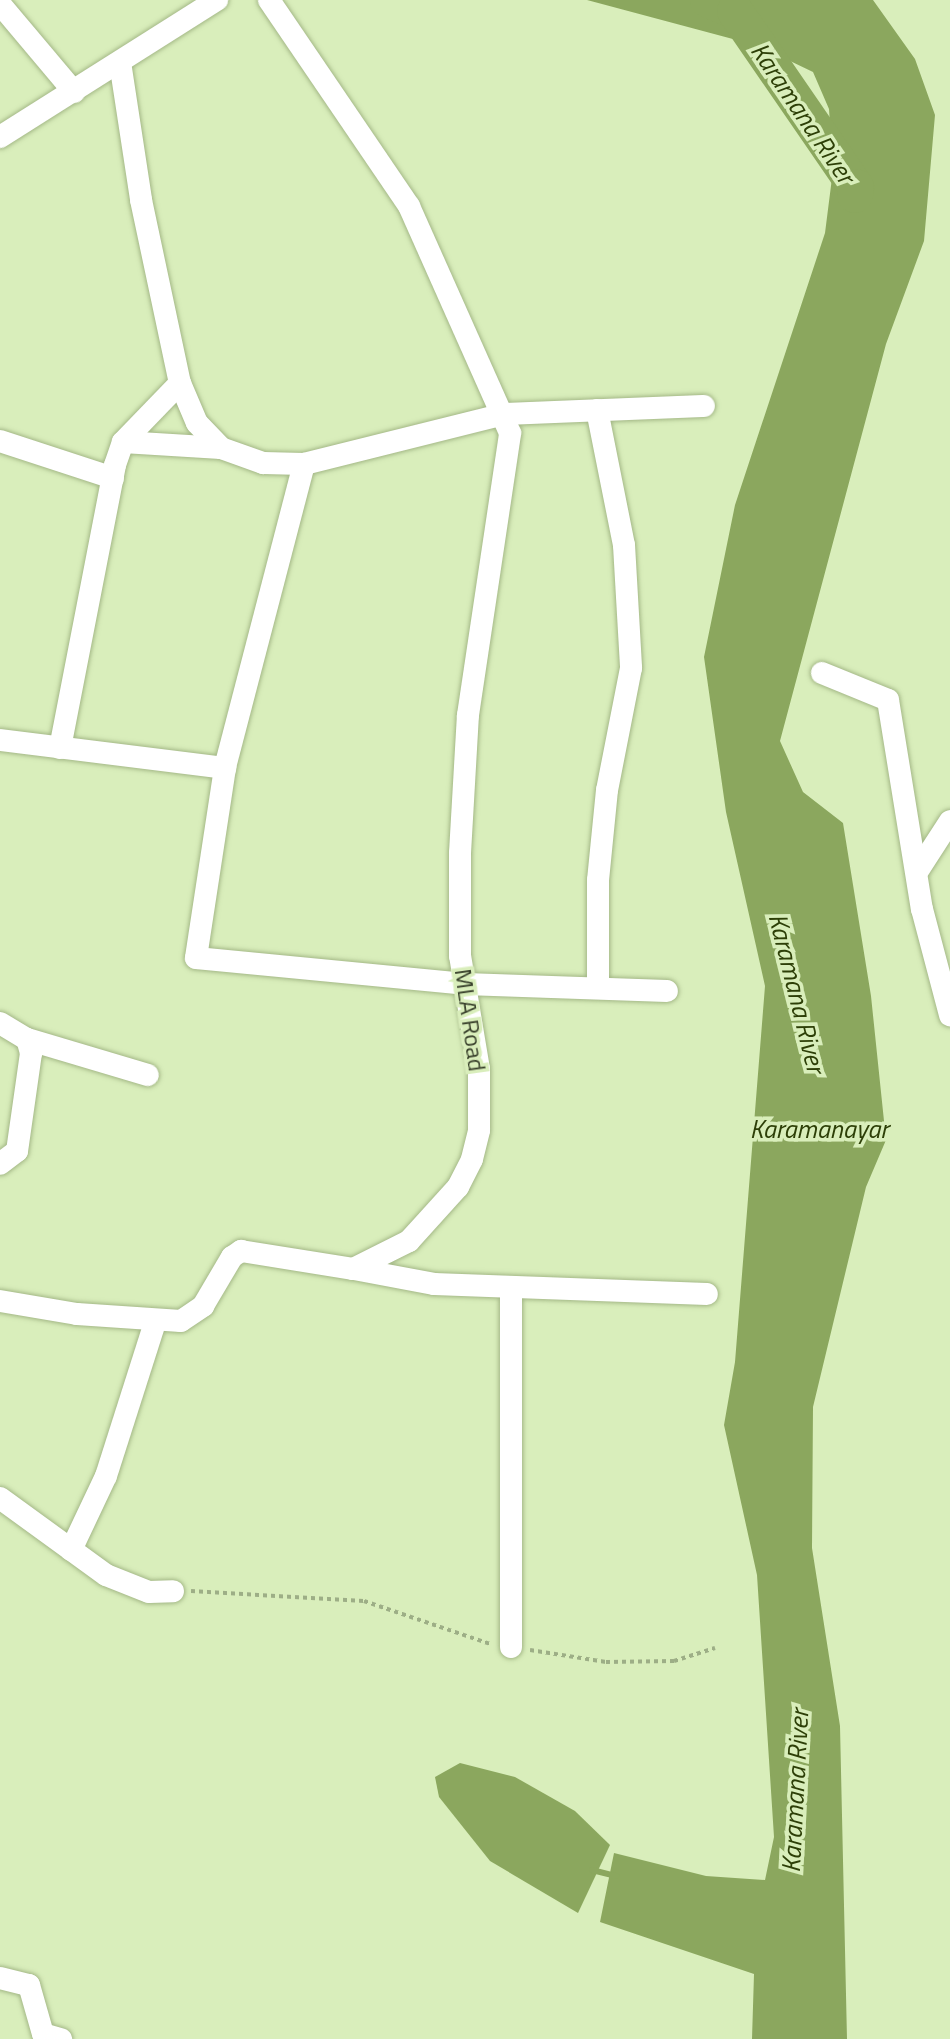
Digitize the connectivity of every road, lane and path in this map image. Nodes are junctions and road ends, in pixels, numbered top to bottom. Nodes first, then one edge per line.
1 (217, 0) edge
2 (269, 0) edge
3 (0, 4) edge
4 (120, 62) junction
5 (74, 92) junction
6 (0, 137) edge
7 (180, 383) junction
8 (704, 406) dead end
9 (597, 410) junction
10 (504, 414) junction
11 (0, 441) edge
12 (123, 442) junction
13 (221, 448) junction
14 (304, 464) junction
15 (113, 478) junction
16 (822, 673) dead end
17 (0, 740) edge
18 (60, 748) junction
19 (225, 768) junction
20 (950, 821) edge
21 (919, 869) junction
22 (465, 984) junction
23 (598, 988) junction
24 (667, 991) dead end
25 (950, 1015) edge
26 (0, 1023) edge
27 (27, 1039) junction
28 (148, 1075) dead end
29 (0, 1164) edge
30 (353, 1269) junction
31 (511, 1287) junction
32 (707, 1294) dead end
33 (0, 1301) edge
34 (155, 1322) junction
35 (0, 1498) edge
36 (71, 1550) junction
37 (173, 1591) joint
38 (511, 1647) junction
39 (715, 1648) dead end
40 (0, 1978) edge
41 (61, 2039) edge

1 - 4 street
2 - 10 street, MLA Road
3 - 5 street
4 - 5 street
4 - 7 street
5 - 6 street
7 - 12 street
7 - 13 street
8 - 9 street
9 - 10 street
9 - 23 street
10 - 14 street
10 - 22 street, MLA Road
11 - 15 street
12 - 13 street
12 - 15 street
13 - 14 street
14 - 19 street
15 - 18 street
16 - 21 street
17 - 18 street
18 - 19 street
19 - 22 street
20 - 21 street
21 - 25 street
22 - 23 street
22 - 30 street, MLA Road
23 - 24 street
26 - 27 street
27 - 28 street
27 - 29 street
30 - 31 street
30 - 34 street
31 - 32 street
31 - 38 street
33 - 34 street
34 - 36 street
35 - 36 street
36 - 37 street
37 - 38 path
38 - 39 path
40 - 41 street

